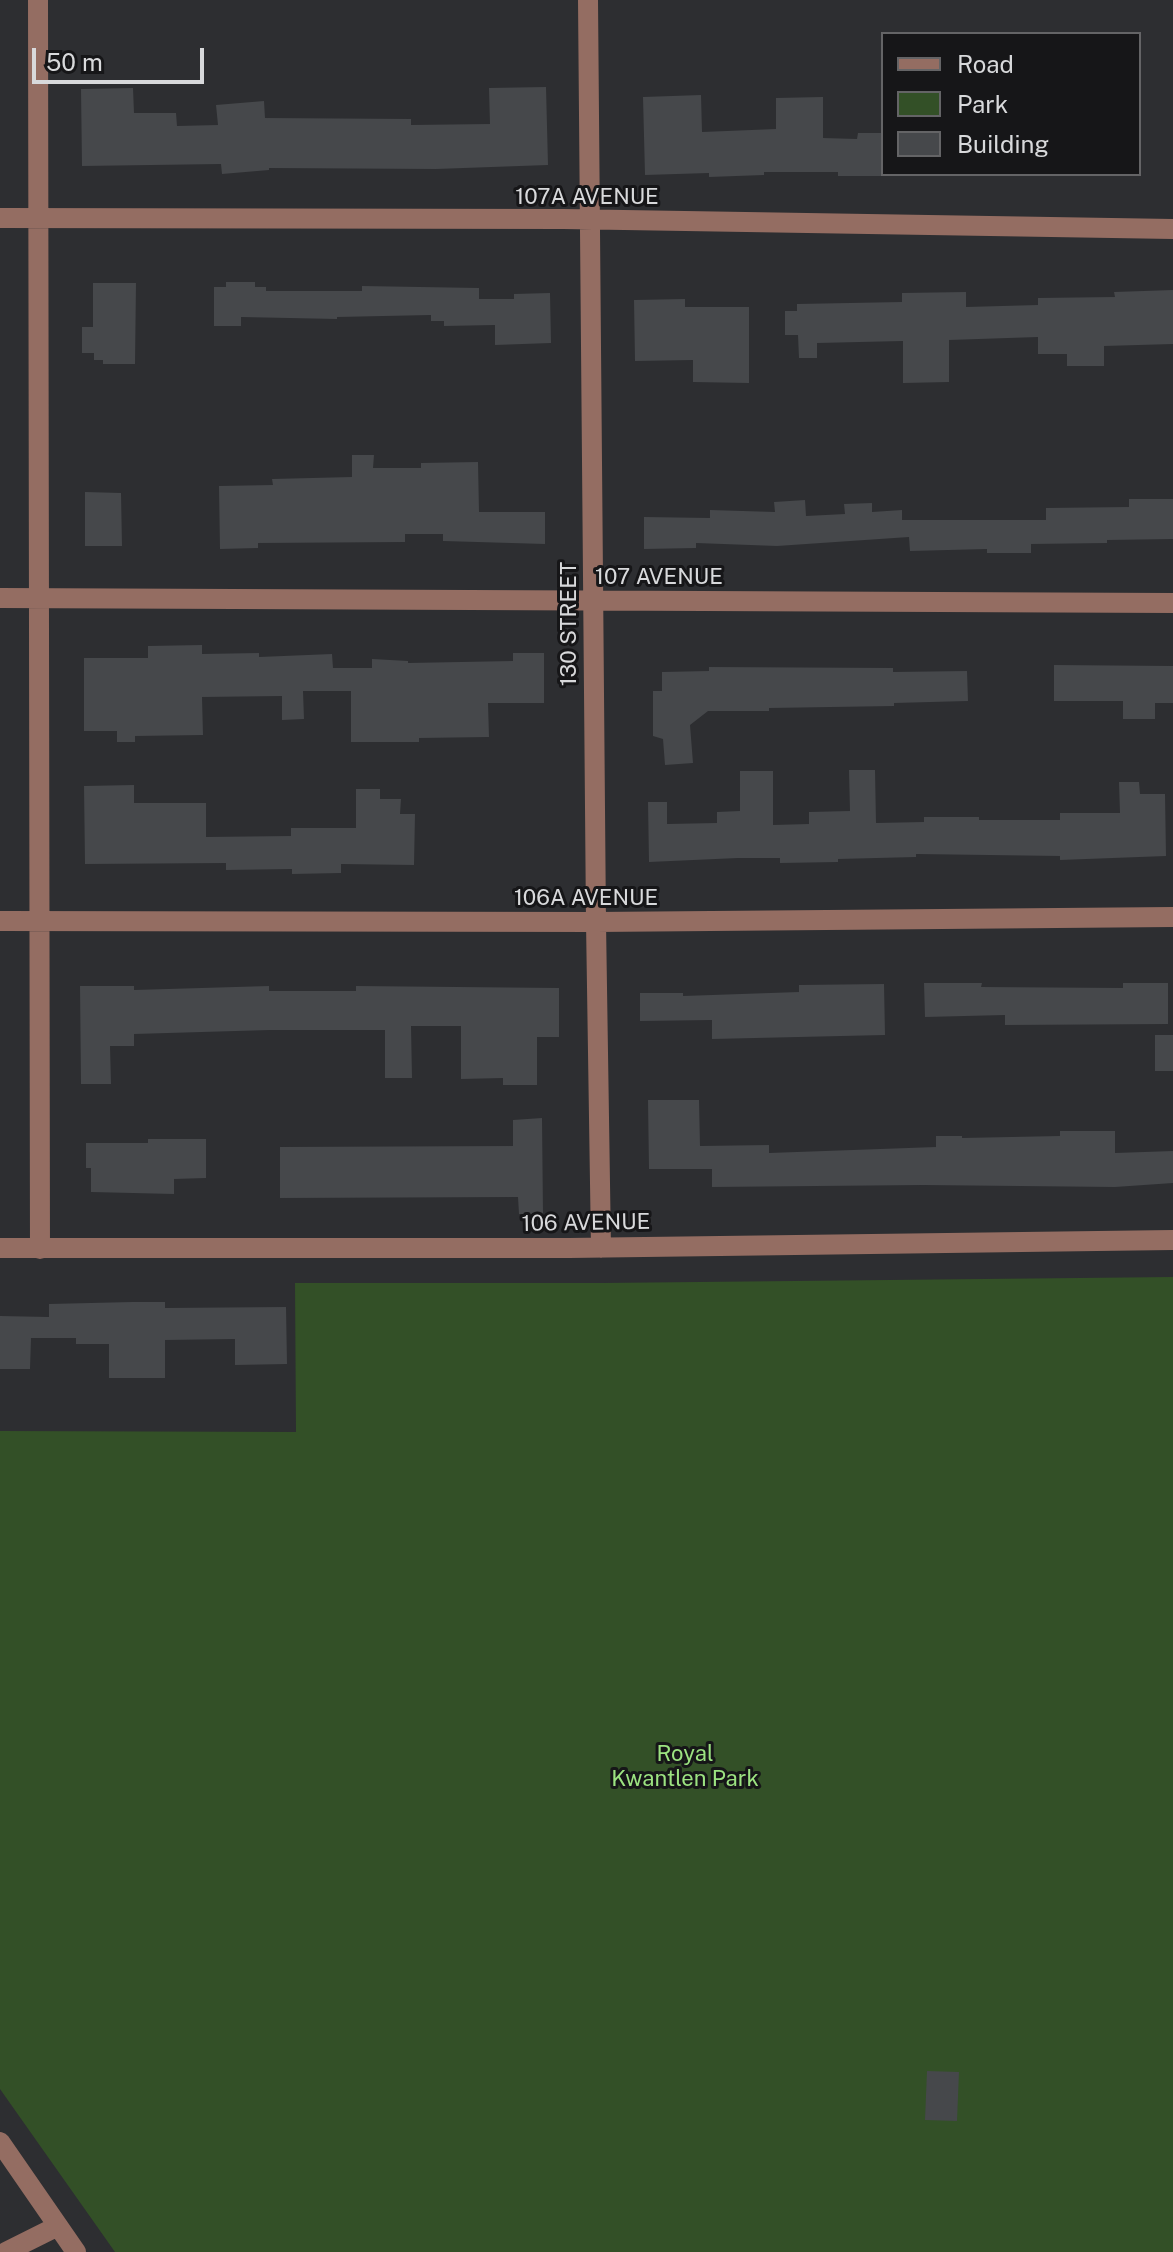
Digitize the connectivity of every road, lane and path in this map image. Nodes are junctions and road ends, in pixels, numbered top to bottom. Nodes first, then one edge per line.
1 (38, 0) edge
2 (588, 0) edge
3 (39, 217) junction
4 (0, 218) edge
5 (590, 220) junction
6 (1173, 229) edge
7 (0, 598) edge
8 (39, 598) junction
9 (593, 601) junction
10 (1173, 603) edge
11 (1173, 917) edge
12 (0, 921) edge
13 (39, 922) junction
14 (596, 922) junction
15 (1173, 1240) edge
16 (0, 1248) edge
17 (601, 1248) junction
18 (40, 1249) junction
19 (0, 2142) edge
20 (58, 2226) junction
21 (6, 2252) edge
22 (76, 2252) edge

1 - 3 street
2 - 5 street, 130 STREET
3 - 4 street, 107A AVENUE
3 - 5 street, 107A AVENUE
3 - 8 street
5 - 6 street, 107A AVENUE
5 - 9 street, 130 STREET
7 - 8 street, 107 AVENUE
8 - 9 street, 107 AVENUE
8 - 13 street
9 - 10 street, 107 AVENUE
9 - 14 street, 130 STREET
11 - 14 street, 106A AVENUE
12 - 13 street, 106A AVENUE
13 - 14 street, 106A AVENUE
13 - 18 street
14 - 17 street, 130 STREET
15 - 17 street, 106 AVENUE
16 - 18 street, 106 AVENUE
17 - 18 street, 106 AVENUE
19 - 20 street
20 - 21 street
20 - 22 street

